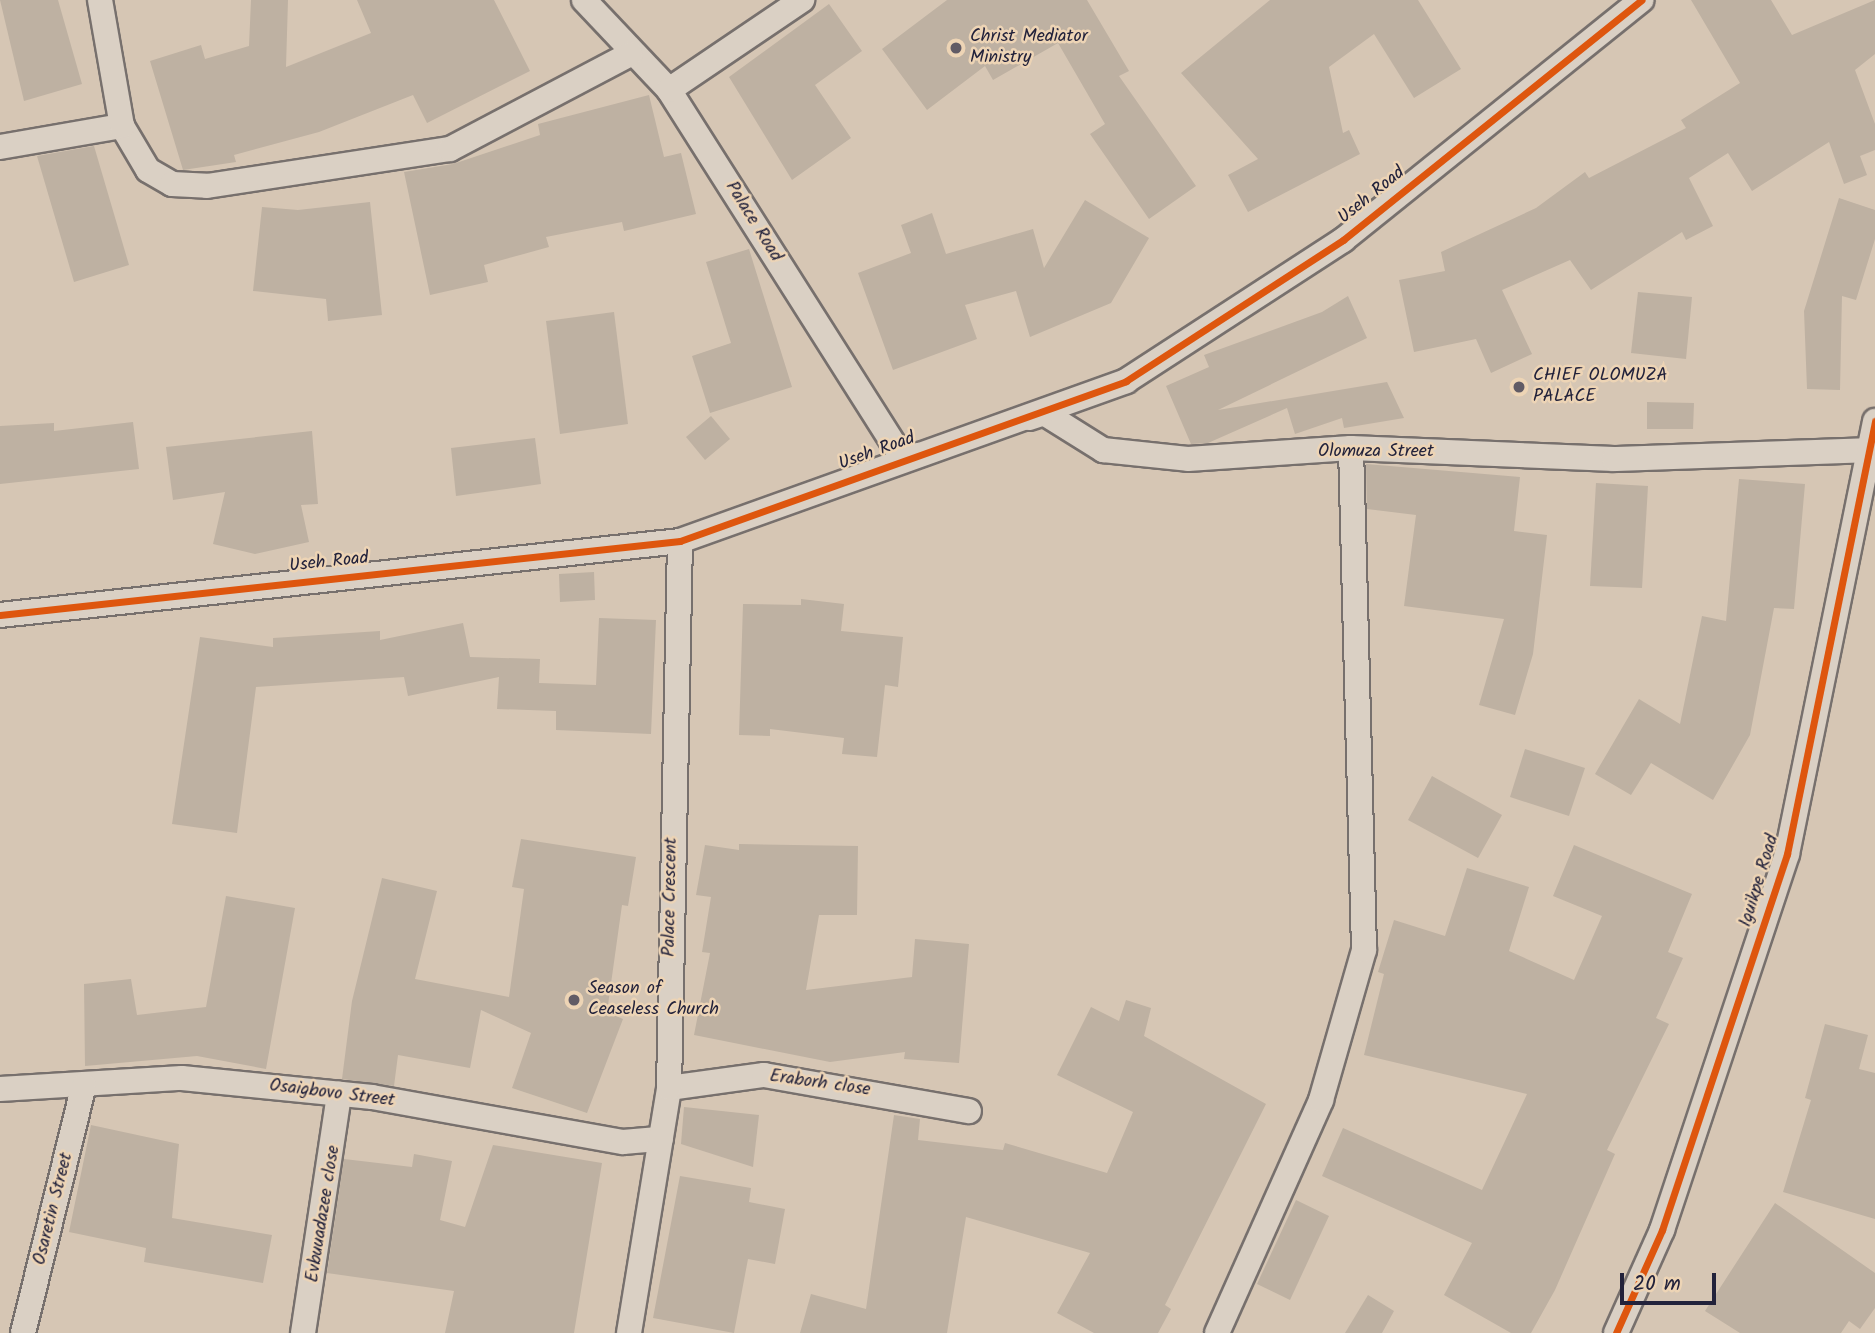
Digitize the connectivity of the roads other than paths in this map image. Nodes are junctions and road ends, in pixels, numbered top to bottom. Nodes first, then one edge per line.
1 (100, 0) edge
2 (584, 0) edge
3 (803, 0) edge
4 (1641, 0) edge
5 (630, 54) junction
6 (669, 90) junction
7 (122, 126) junction
8 (0, 147) edge
9 (1875, 421) edge
10 (1351, 448) junction
11 (1871, 450) edge
12 (903, 459) junction
13 (680, 541) junction
14 (0, 615) edge
15 (85, 1085) junction
16 (669, 1088) junction
17 (0, 1089) edge
18 (339, 1094) junction
19 (969, 1111) dead end
20 (661, 1139) junction
21 (23, 1333) edge
22 (303, 1333) edge
23 (629, 1333) edge
24 (1217, 1333) edge
25 (1615, 1333) edge

1 - 7 street
2 - 5 street, Palace Road
3 - 6 street
4 - 12 street, Useh Road
5 - 6 street, Palace Road
5 - 7 street
6 - 12 street, Palace Road
7 - 8 street
9 - 11 street, Iguikpe Road
10 - 11 street, Olomuza Street
10 - 12 street, Olomuza Street
10 - 24 street
11 - 25 street, Iguikpe Road
12 - 13 street, Useh Road
13 - 14 street, Useh Road
13 - 16 street, Palace Crescent
15 - 17 street, Osaigbovo Street
15 - 18 street, Osaigbovo Street
15 - 21 street, Osaretin Street
16 - 19 street, Eraborh close
16 - 20 street, Palace Crescent
18 - 20 street, Osaigbovo Street
18 - 22 street, Evbuuadazee close
20 - 23 street, Palace Crescent

